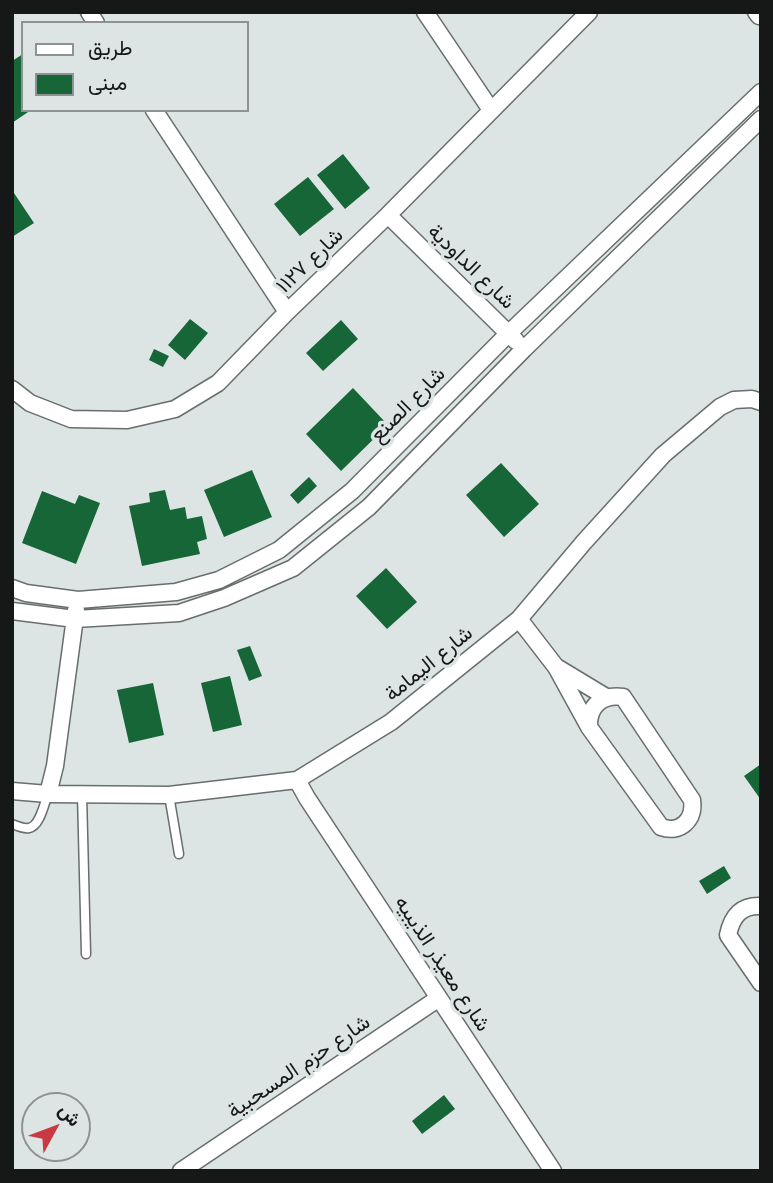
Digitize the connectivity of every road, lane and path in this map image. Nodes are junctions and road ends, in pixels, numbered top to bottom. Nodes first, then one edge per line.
1 (425, 12) edge
2 (589, 12) edge
3 (761, 92) edge
4 (491, 110) junction
5 (155, 112) edge
6 (761, 119) edge
7 (388, 215) junction
8 (287, 312) junction
9 (509, 333) junction
10 (524, 349) junction
11 (12, 389) edge
12 (756, 400) edge
13 (12, 588) edge
14 (78, 600) junction
15 (12, 611) edge
16 (519, 619) junction
17 (75, 620) junction
18 (556, 667) junction
19 (606, 697) junction
20 (589, 727) junction
21 (297, 780) junction
22 (12, 790) edge
23 (48, 794) junction
24 (82, 794) junction
25 (169, 795) junction
26 (12, 824) edge
27 (179, 855) dead end
28 (761, 906) edge
29 (86, 954) dead end
30 (761, 982) edge
31 (439, 998) junction
32 (181, 1171) edge
33 (553, 1171) edge

1 - 4 street
2 - 4 street, شارع ١١٢٧
3 - 9 street, شارع الصنع
4 - 7 street, شارع ١١٢٧
5 - 8 street
6 - 10 street, شارع الصنع
7 - 8 street, شارع ١١٢٧
7 - 9 street, شارع الداودية
8 - 11 street, شارع ١١٢٧
9 - 10 street, شارع الداودية
9 - 14 street, شارع الصنع
10 - 17 street, شارع الصنع
12 - 16 street, شارع اليمامة
13 - 14 street, شارع الصنع
14 - 17 street
15 - 17 street, شارع الصنع
16 - 18 street
16 - 21 street, شارع اليمامة
17 - 23 street
18 - 19 street
18 - 20 street
19 - 20 street
19 - 20 street
21 - 25 street, شارع اليمامة
21 - 31 street, شارع معيذر الذيبيه
22 - 23 street, شارع اليمامة
23 - 24 street, شارع اليمامة
23 - 26 lane
24 - 25 street, شارع اليمامة
24 - 29 lane
25 - 27 lane
28 - 30 street
31 - 32 street, شارع حزم المسحبية
31 - 33 street, شارع معيذر الذيبيه

